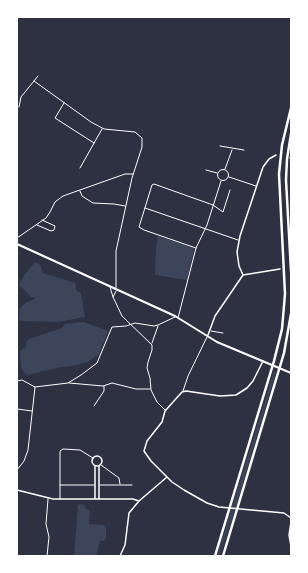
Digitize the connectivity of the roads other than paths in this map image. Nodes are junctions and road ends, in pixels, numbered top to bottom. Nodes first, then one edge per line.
1 (38, 76) dead end
2 (34, 81) junction
3 (64, 103) junction
4 (19, 107) dead end
5 (291, 108) edge
6 (103, 128) junction
7 (291, 134) edge
8 (94, 143) junction
9 (220, 146) dead end
10 (232, 148) junction
11 (244, 150) dead end
12 (276, 155) dead end
13 (80, 168) dead end
14 (206, 170) dead end
15 (225, 170) junction
16 (133, 174) junction
17 (218, 174) junction
18 (228, 177) junction
19 (221, 180) junction
20 (257, 186) junction
21 (80, 190) junction
22 (230, 190) dead end
23 (213, 205) junction
24 (126, 206) junction
25 (144, 208) junction
26 (42, 220) junction
27 (37, 225) junction
28 (205, 228) junction
29 (17, 238) edge
30 (239, 240) junction
31 (17, 244) edge
32 (196, 248) junction
33 (280, 269) dead end
34 (291, 271) edge
35 (243, 275) junction
36 (110, 287) junction
37 (116, 289) junction
38 (113, 297) junction
39 (291, 314) edge
40 (177, 317) junction
41 (130, 324) junction
42 (158, 325) junction
43 (210, 330) junction
44 (223, 333) dead end
45 (207, 336) junction
46 (151, 344) junction
47 (263, 361) junction
48 (291, 373) edge
49 (17, 381) edge
50 (68, 383) junction
51 (104, 386) junction
52 (35, 387) junction
53 (151, 389) junction
54 (183, 391) junction
55 (94, 406) dead end
56 (17, 409) edge
57 (32, 411) junction
58 (165, 411) junction
59 (93, 458) junction
60 (100, 465) junction
61 (17, 466) edge
62 (20, 466) junction
63 (95, 466) junction
64 (17, 470) edge
65 (168, 477) junction
66 (60, 485) junction
67 (95, 485) junction
68 (99, 485) junction
69 (120, 485) junction
70 (132, 485) dead end
71 (17, 490) edge
72 (95, 498) junction
73 (99, 498) junction
74 (48, 499) junction
75 (60, 499) junction
76 (139, 501) junction
77 (291, 518) edge
78 (291, 522) edge
79 (291, 547) edge
80 (47, 556) edge
81 (120, 556) edge
82 (215, 556) edge
83 (223, 556) edge

1 - 2 street
2 - 3 street
2 - 4 street
3 - 6 street
3 - 8 street
5 - 82 highway
6 - 8 street
6 - 16 street
7 - 34 highway
8 - 13 street
9 - 10 street
10 - 11 street
10 - 15 street
12 - 20 street
14 - 17 street
15 - 17 street
15 - 18 street
16 - 21 street
16 - 24 street
17 - 19 street
18 - 19 street
18 - 20 street
19 - 23 street
20 - 30 street
21 - 24 street
21 - 26 street
22 - 23 street
23 - 25 street
23 - 28 street
24 - 37 street
25 - 28 street
25 - 32 street
26 - 27 street
26 - 27 street
27 - 29 street
28 - 30 street
28 - 32 street
30 - 35 street
31 - 36 main road
32 - 40 street
33 - 35 street
35 - 43 street
36 - 37 main road
36 - 38 street
37 - 38 street
37 - 40 main road
38 - 41 street
39 - 83 highway
40 - 42 street
40 - 45 main road
41 - 42 street
41 - 46 street
41 - 50 street
42 - 46 street
43 - 44 street
43 - 45 street
45 - 47 main road
45 - 54 street
46 - 53 street
47 - 48 main road
47 - 54 street
49 - 52 street
50 - 51 street
50 - 52 street
51 - 53 street
51 - 55 street
52 - 57 street
53 - 58 street
54 - 58 street
56 - 57 street
57 - 62 street
58 - 65 street
59 - 60 street
59 - 63 street
59 - 66 street
60 - 63 street
60 - 68 street
60 - 69 street
61 - 62 street
62 - 64 street
63 - 67 street
65 - 76 street
65 - 77 street
66 - 67 street
66 - 75 street
67 - 72 street
68 - 69 street
68 - 73 street
69 - 70 street
71 - 74 street
72 - 73 street
72 - 75 street
73 - 76 street
74 - 75 street
74 - 80 street
76 - 81 street
78 - 79 street

